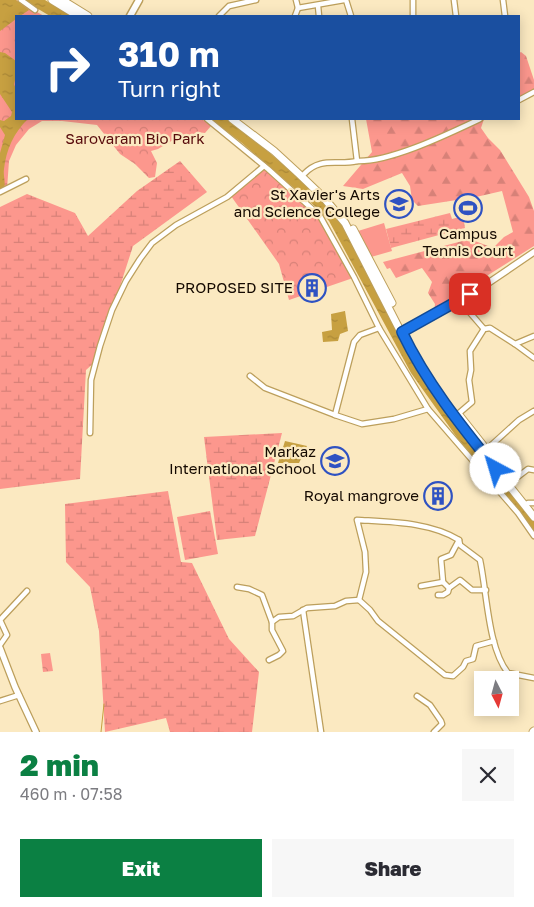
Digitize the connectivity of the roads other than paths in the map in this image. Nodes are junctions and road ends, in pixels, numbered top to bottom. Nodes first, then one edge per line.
1 (21, 0) edge
2 (52, 0) edge
3 (63, 0) edge
4 (139, 0) edge
5 (256, 0) edge
6 (296, 0) edge
7 (345, 0) edge
8 (413, 0) edge
9 (454, 0) edge
10 (503, 0) edge
11 (238, 2) edge
12 (318, 6) junction
13 (298, 8) junction
14 (35, 10) dead end
15 (76, 15) edge
16 (86, 15) edge
17 (131, 15) edge
18 (220, 15) edge
19 (295, 15) edge
20 (319, 15) edge
21 (351, 15) edge
22 (413, 15) edge
23 (456, 15) edge
24 (505, 15) edge
25 (534, 92) edge
26 (520, 99) edge
27 (208, 120) edge
28 (233, 120) edge
29 (238, 120) edge
30 (352, 120) edge
31 (478, 120) edge
32 (357, 161) junction
33 (264, 166) junction
34 (304, 174) junction
35 (26, 179) dead end
36 (0, 192) edge
37 (534, 252) edge
38 (459, 300) junction
39 (380, 328) junction
40 (484, 330) junction
41 (403, 331) junction
42 (534, 336) edge
43 (515, 344) junction
44 (534, 358) edge
45 (250, 376) dead end
46 (428, 409) junction
47 (534, 411) edge
48 (458, 414) junction
49 (335, 415) junction
50 (90, 433) dead end
51 (487, 449) junction
52 (534, 470) edge
53 (511, 482) junction
54 (531, 503) edge
55 (534, 510) edge
56 (534, 516) edge
57 (534, 536) edge
58 (459, 540) junction
59 (443, 582) junction
60 (421, 586) dead end
61 (237, 587) dead end
62 (449, 588) junction
63 (486, 590) junction
64 (27, 591) dead end
65 (438, 595) dead end
66 (359, 600) junction
67 (303, 610) junction
68 (272, 622) junction
69 (494, 641) junction
70 (0, 646) edge
71 (268, 660) dead end
72 (534, 678) edge
73 (19, 695) junction
74 (417, 696) dead end
75 (0, 701) edge
76 (36, 732) edge
77 (322, 732) edge
78 (434, 732) edge

1 - 14 street
2 - 15 main road
3 - 16 main road
4 - 17 main road
5 - 11 street
6 - 13 street
7 - 12 street
7 - 21 street
8 - 22 street
9 - 23 street
10 - 24 street
11 - 18 street
12 - 13 street
12 - 20 street
13 - 19 street
25 - 26 street
27 - 33 street
28 - 41 main road
29 - 34 main road
30 - 32 street
31 - 32 street
32 - 34 street
33 - 39 street
33 - 50 street
34 - 41 main road
35 - 36 street
37 - 38 street
38 - 40 street
38 - 41 street
39 - 46 street
39 - 49 street
40 - 43 street
40 - 48 street
41 - 48 main road
41 - 56 main road
42 - 43 street
43 - 44 street
45 - 49 street
46 - 49 street
46 - 57 street
47 - 51 street
48 - 51 main road
51 - 53 main road
52 - 53 street
53 - 54 main road
54 - 55 main road
58 - 59 street
58 - 63 street
58 - 66 street
59 - 60 street
59 - 62 street
61 - 68 street
62 - 63 street
62 - 65 street
63 - 69 street
64 - 70 street
66 - 67 street
66 - 69 street
67 - 68 street
67 - 77 street
68 - 71 street
69 - 72 street
70 - 73 street
73 - 75 street
73 - 76 street
74 - 78 street

